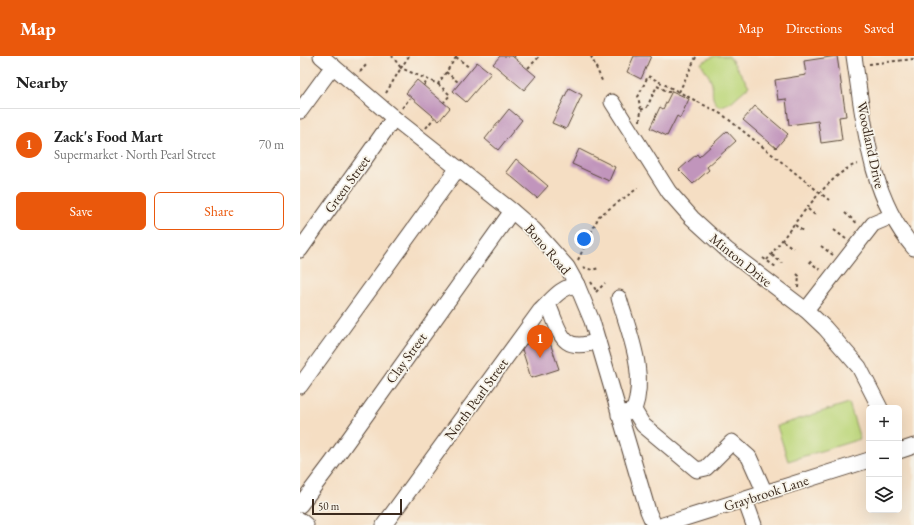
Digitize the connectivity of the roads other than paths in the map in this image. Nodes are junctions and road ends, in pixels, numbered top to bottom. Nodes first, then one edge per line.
1 (321, 56) edge
2 (855, 61) edge
3 (333, 66) junction
4 (612, 102) dead end
5 (300, 111) edge
6 (398, 114) junction
7 (458, 168) junction
8 (512, 211) junction
9 (892, 216) junction
10 (914, 248) edge
11 (300, 250) edge
12 (577, 284) junction
13 (619, 298) dead end
14 (548, 304) junction
15 (806, 310) junction
16 (598, 341) junction
17 (300, 386) edge
18 (878, 405) edge
19 (634, 410) junction
20 (619, 415) junction
21 (914, 446) edge
22 (902, 450) edge
23 (866, 461) edge
24 (765, 493) junction
25 (745, 500) junction
26 (300, 505) edge
27 (300, 520) edge
28 (306, 525) edge
29 (384, 525) edge
30 (654, 525) edge
31 (663, 525) edge
32 (754, 525) edge

1 - 3 street, Bono Road
2 - 9 street, Woodland Drive
3 - 5 street
3 - 6 street, Bono Road
4 - 15 street, Minton Drive
6 - 7 street, Bono Road
6 - 11 street, Green Street
7 - 8 street, Bono Road
7 - 17 street
8 - 12 street, Bono Road
8 - 26 street, Clay Street
9 - 10 street, Woodland Drive
9 - 15 street
12 - 14 street, North Pearl Street
12 - 16 street, Bono Road
13 - 19 street
14 - 16 street
14 - 29 street, North Pearl Street
15 - 18 street, Minton Drive
16 - 20 street, Bono Road
19 - 20 street
19 - 24 street
20 - 30 street, Bono Road
21 - 22 street
23 - 24 street, Graybrook Lane
24 - 25 street, Graybrook Lane
25 - 31 street, Graybrook Lane
25 - 32 street
27 - 28 street

